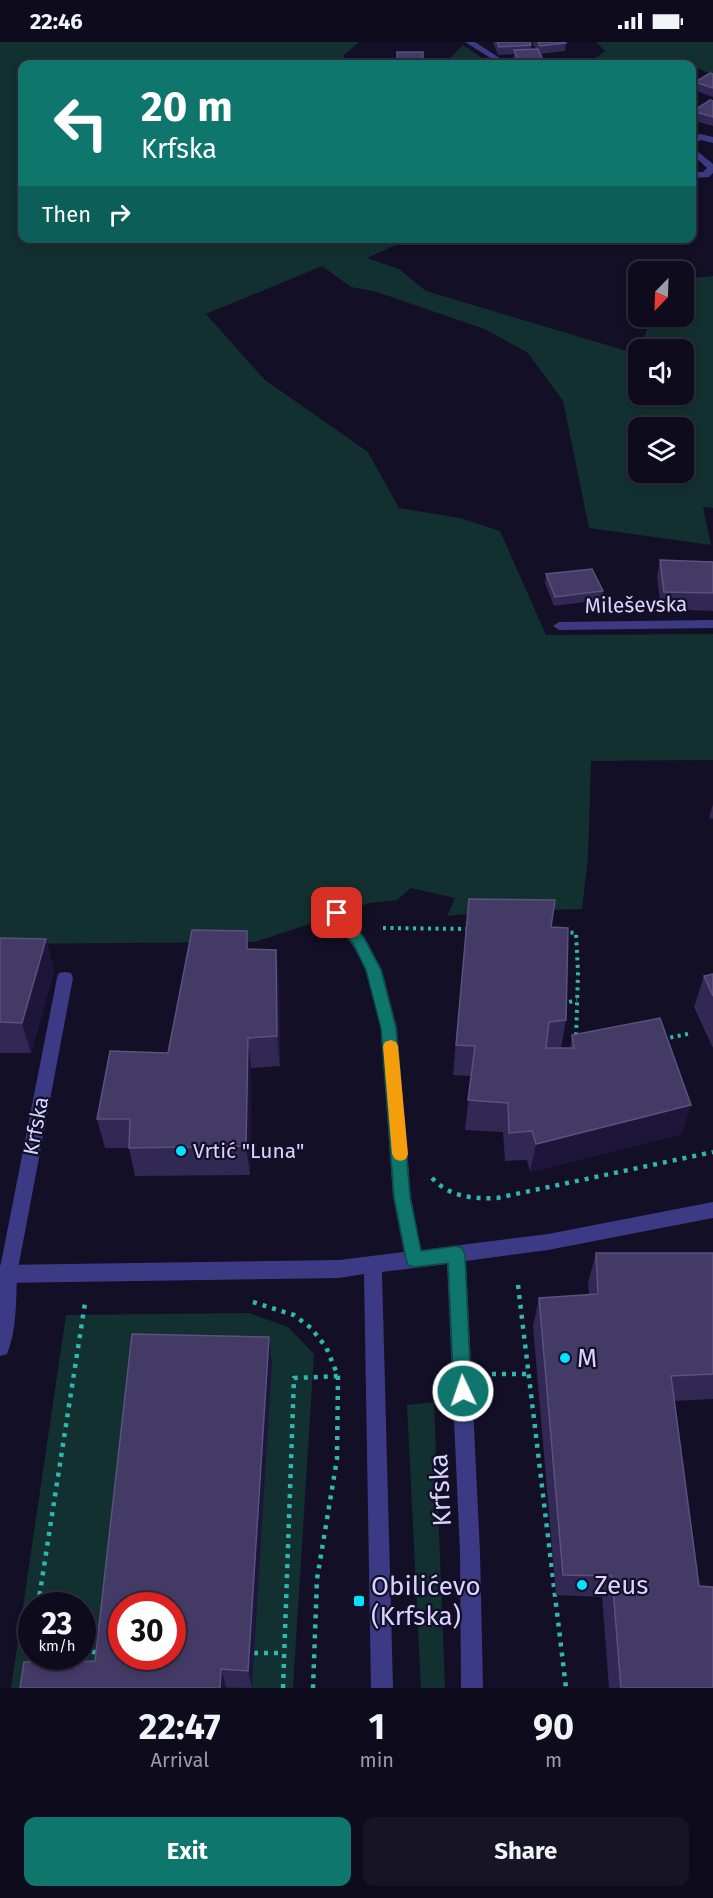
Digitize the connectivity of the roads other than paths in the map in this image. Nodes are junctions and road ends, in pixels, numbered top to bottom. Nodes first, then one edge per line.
1 (469, 42) edge
2 (498, 60) edge
3 (696, 139) edge
4 (713, 140) edge
5 (696, 154) edge
6 (696, 175) edge
7 (713, 624) edge
8 (559, 626) dead end
9 (337, 913) dead end
10 (65, 978) dead end
11 (713, 1210) edge
12 (456, 1254) junction
13 (414, 1259) junction
14 (373, 1265) junction
15 (4, 1274) edge
16 (0, 1347) edge
17 (382, 1688) edge
18 (472, 1688) edge

1 - 2 street
3 - 4 street
5 - 6 street
7 - 8 street, Mileševska
9 - 13 street
10 - 15 street, Krfska
11 - 12 street
12 - 13 street
12 - 18 street, Krfska
13 - 14 street
14 - 15 street
14 - 17 street
15 - 16 street, Krfska

